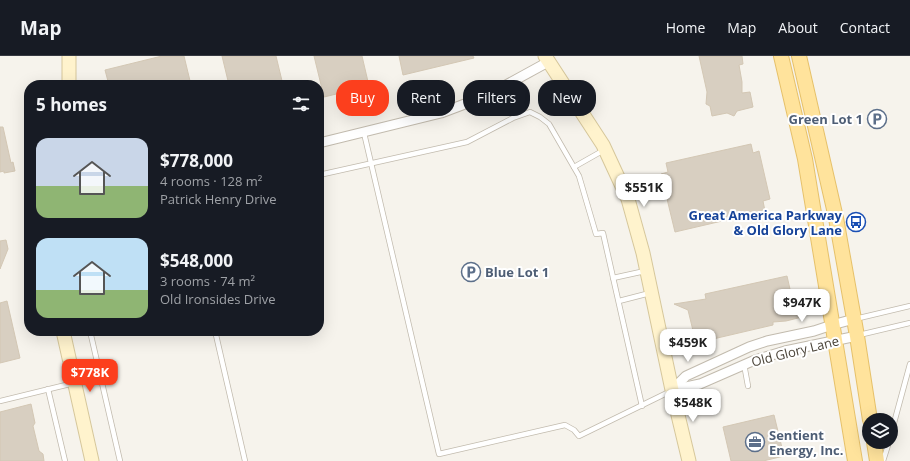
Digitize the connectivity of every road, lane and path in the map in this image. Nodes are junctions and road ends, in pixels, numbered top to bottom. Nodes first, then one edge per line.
1 (69, 56) edge
2 (792, 57) edge
3 (546, 59) edge
4 (69, 80) edge
5 (364, 133) junction
6 (324, 142) edge
7 (606, 149) junction
8 (371, 163) junction
9 (574, 167) junction
10 (324, 174) edge
11 (647, 271) junction
12 (613, 278) junction
13 (652, 293) junction
14 (619, 301) junction
15 (910, 306) edge
16 (854, 319) junction
17 (910, 323) edge
18 (832, 325) junction
19 (63, 336) edge
20 (91, 336) edge
21 (216, 336) edge
22 (857, 336) junction
23 (834, 341) junction
24 (744, 364) junction
25 (910, 364) edge
26 (74, 383) junction
27 (748, 386) dead end
28 (48, 390) junction
29 (672, 390) junction
30 (0, 401) edge
31 (642, 406) junction
32 (869, 413) edge
33 (897, 413) edge
34 (875, 449) edge
35 (887, 449) edge
36 (66, 461) edge
37 (92, 461) edge
38 (120, 461) edge
39 (245, 461) edge
40 (689, 461) edge
41 (855, 461) edge
42 (877, 461) edge
43 (883, 461) edge

1 - 4 street
2 - 16 main road
2 - 18 main road
3 - 5 street
3 - 7 street
5 - 6 street
5 - 8 lane
7 - 9 lane
7 - 11 street
8 - 9 lane
8 - 10 lane
8 - 31 lane
9 - 12 lane
11 - 12 lane
11 - 13 street
12 - 14 lane
13 - 14 lane
13 - 29 street
14 - 31 lane
15 - 16 lane
16 - 18 street, Old Glory Lane
16 - 22 main road
17 - 22 lane
18 - 23 main road
18 - 29 street, Old Glory Lane
19 - 26 street
20 - 38 lane
21 - 39 lane
22 - 23 street, Old Glory Lane
22 - 32 main road
23 - 24 street, Old Glory Lane
23 - 41 main road
24 - 27 lane
24 - 29 street, Old Glory Lane
25 - 33 lane
26 - 28 lane
26 - 37 street
28 - 30 lane
28 - 36 lane
29 - 31 lane
29 - 40 street
34 - 42 main road
35 - 43 lane

